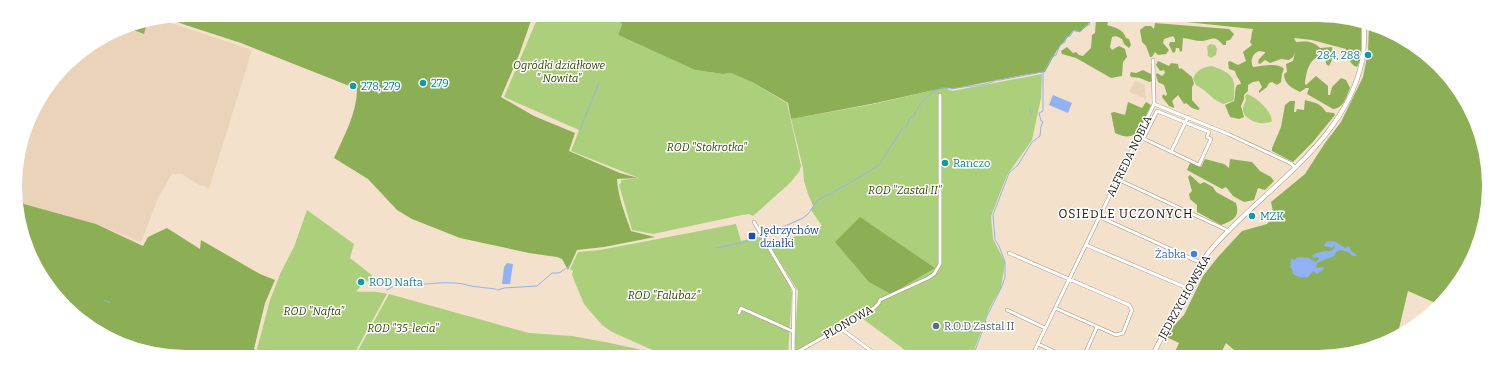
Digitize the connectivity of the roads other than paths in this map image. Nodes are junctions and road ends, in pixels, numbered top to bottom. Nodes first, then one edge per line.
1 (1364, 29) edge
2 (1153, 60) dead end
3 (940, 95) dead end
4 (1154, 104) junction
5 (1188, 117) junction
6 (1185, 122) junction
7 (1138, 136) junction
8 (1143, 139) junction
9 (1172, 152) junction
10 (1295, 167) junction
11 (1117, 179) junction
12 (1100, 217) junction
13 (754, 222) dead end
14 (1229, 231) junction
15 (1086, 245) junction
16 (1009, 253) dead end
17 (1197, 256) dead end
18 (1195, 260) junction
19 (1201, 263) junction
20 (1069, 278) junction
21 (1187, 288) junction
22 (1055, 308) junction
23 (1007, 310) dead end
24 (739, 313) dead end
25 (1097, 327) junction
26 (840, 328) junction
27 (1045, 328) junction
28 (792, 331) junction
29 (1038, 344) junction
30 (793, 350) edge
31 (802, 350) edge
32 (870, 350) edge
33 (1035, 350) edge
34 (1051, 350) edge
35 (1087, 350) edge
36 (1155, 350) edge

1 - 10 main road, JĘDRZYCHOWSKA
2 - 4 street, ALFREDA NOBLA
3 - 26 street, PLONOWA
4 - 5 street
4 - 7 street, ALFREDA NOBLA
5 - 6 street
5 - 10 street
6 - 8 street
6 - 9 street
6 - 9 street
7 - 8 street
7 - 11 street, ALFREDA NOBLA
8 - 9 street
10 - 14 main road, JĘDRZYCHOWSKA
11 - 12 street, ALFREDA NOBLA
11 - 14 street
12 - 15 street, ALFREDA NOBLA
12 - 18 street
13 - 28 street
14 - 19 main road, JĘDRZYCHOWSKA
15 - 20 street, ALFREDA NOBLA
15 - 21 street
16 - 20 street
17 - 18 street
18 - 19 street
19 - 21 main road, JĘDRZYCHOWSKA
20 - 22 street, ALFREDA NOBLA
20 - 25 street
21 - 36 main road, JĘDRZYCHOWSKA
22 - 25 street
22 - 27 street, ALFREDA NOBLA
23 - 27 street
24 - 28 street
25 - 35 street
26 - 31 street, PLONOWA
26 - 32 street
27 - 29 street, ALFREDA NOBLA
28 - 30 street
29 - 33 street, ALFREDA NOBLA
29 - 34 street

